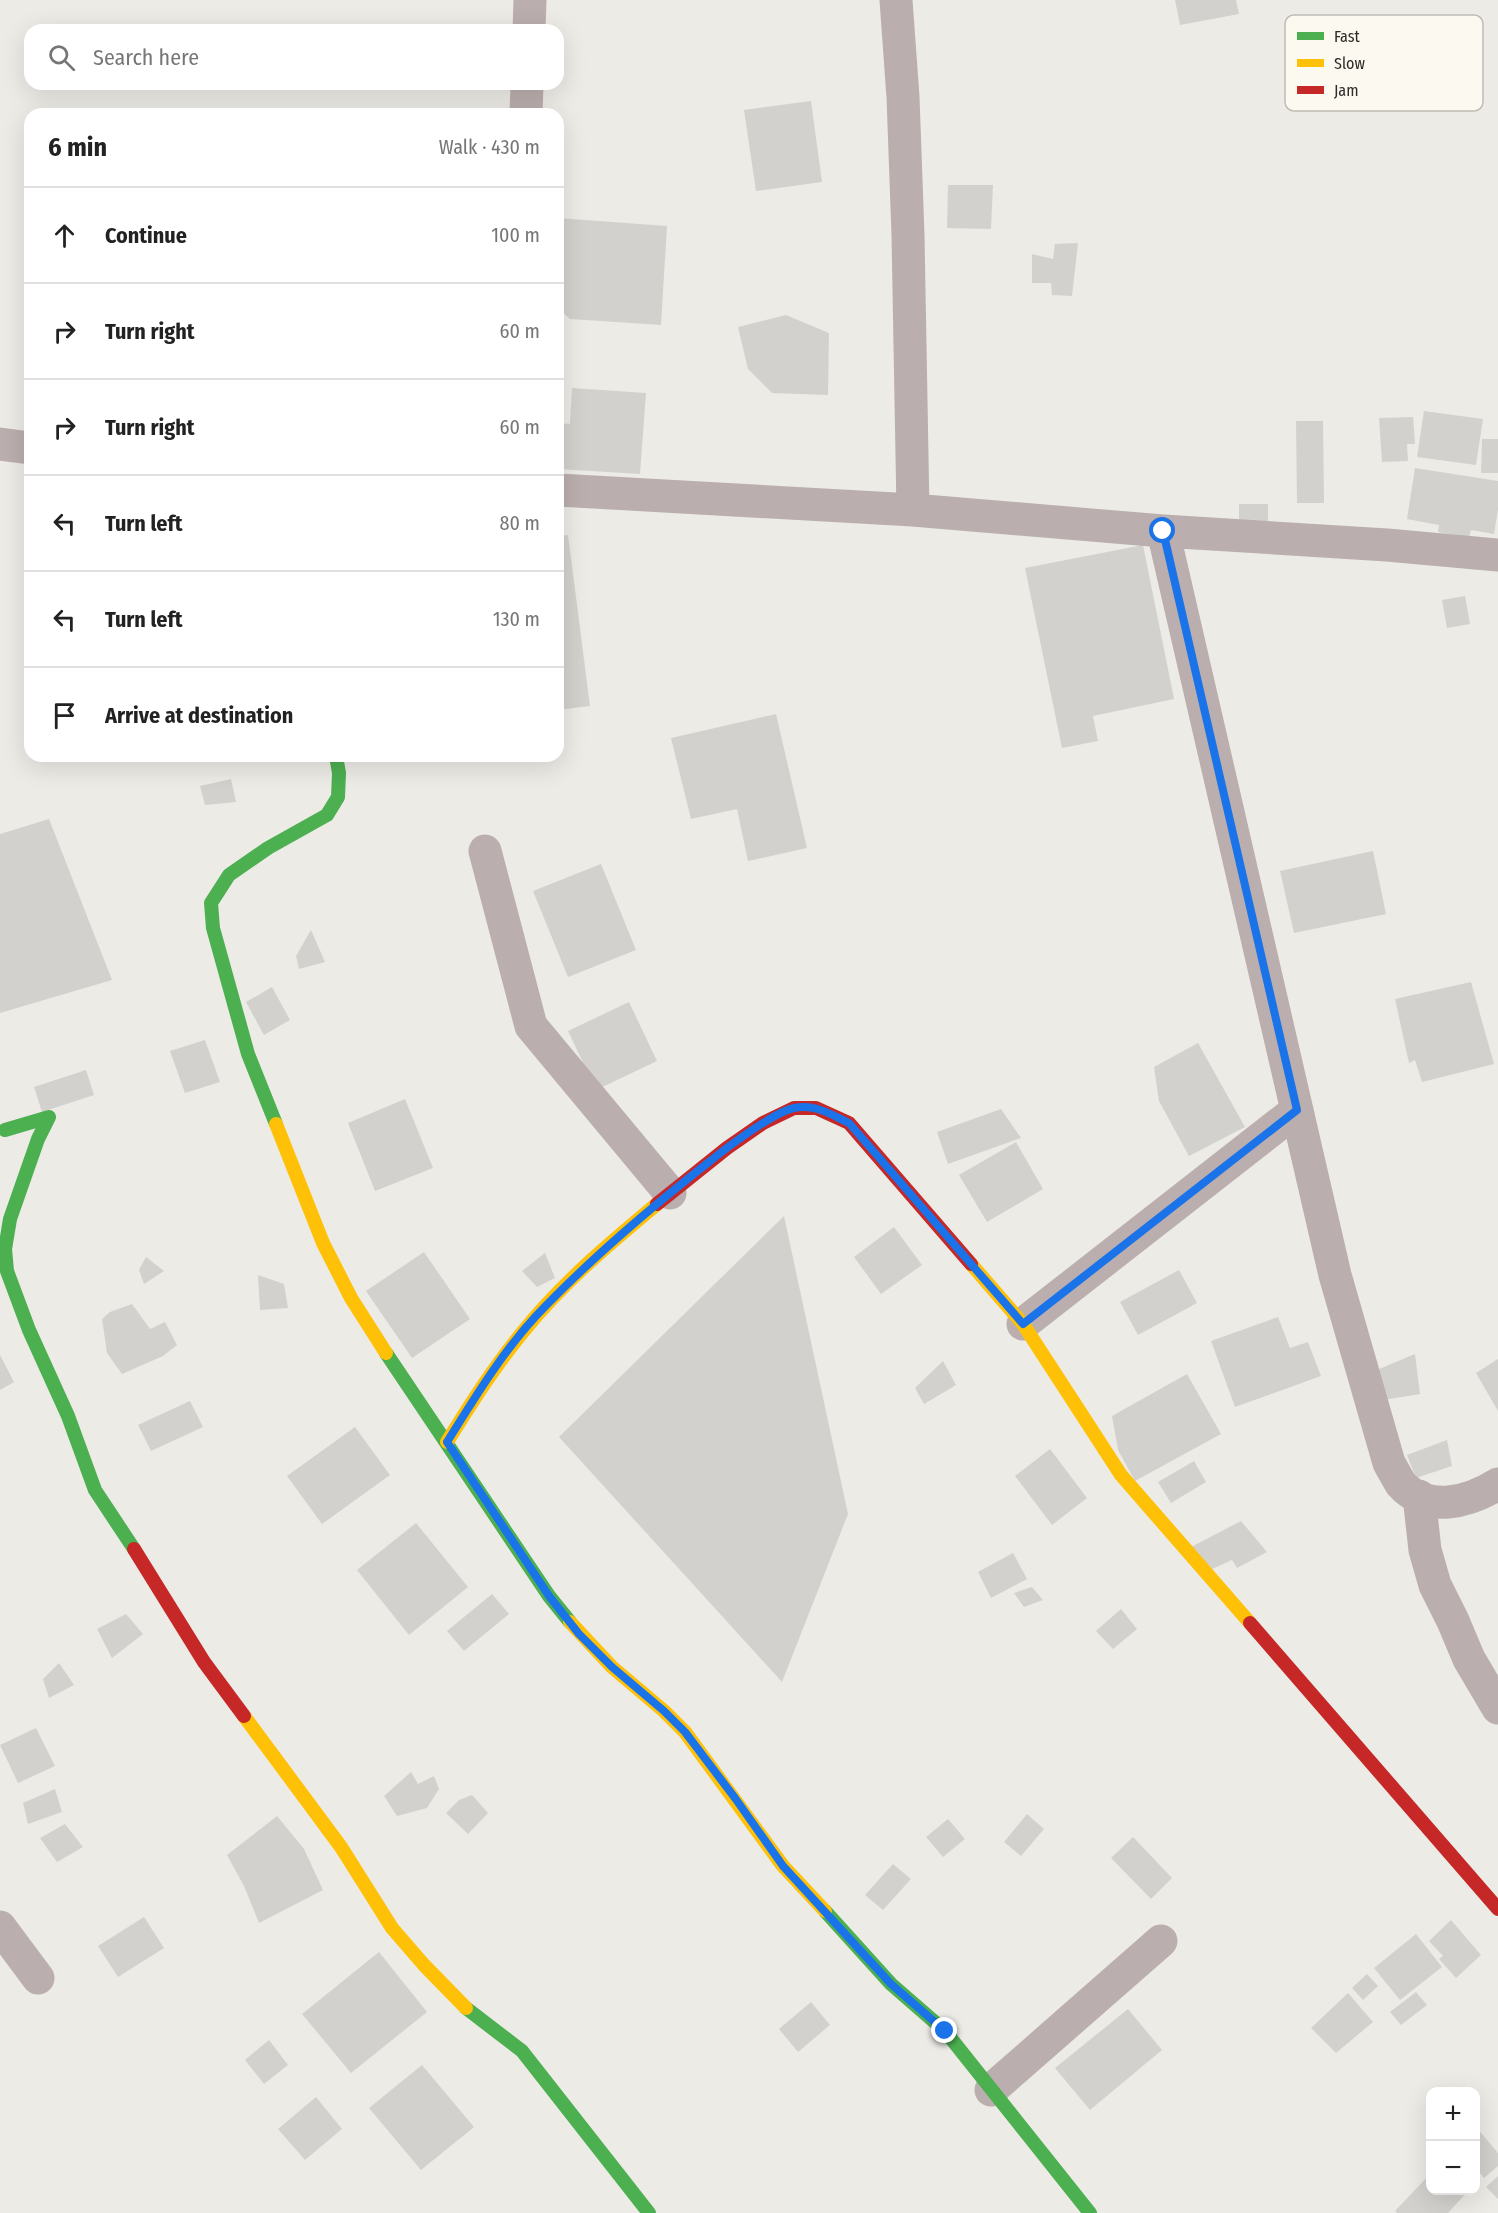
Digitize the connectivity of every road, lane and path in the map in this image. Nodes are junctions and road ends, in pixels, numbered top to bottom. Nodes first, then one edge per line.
1 (530, 0) edge
2 (896, 0) edge
3 (529, 24) edge
4 (527, 90) edge
5 (526, 108) edge
6 (0, 444) edge
7 (24, 447) edge
8 (564, 490) edge
9 (913, 510) junction
10 (1163, 531) junction
11 (1498, 555) edge
12 (337, 762) edge
13 (485, 851) dead end
14 (1297, 1110) junction
15 (4, 1130) dead end
16 (670, 1192) junction
17 (1023, 1324) junction
18 (447, 1442) junction
19 (1498, 1484) edge
20 (1419, 1496) junction
21 (1498, 1708) edge
22 (1498, 1909) edge
23 (0, 1927) edge
24 (1161, 1941) dead end
25 (38, 1978) dead end
26 (991, 2090) junction
27 (649, 2213) edge
28 (1090, 2213) edge

1 - 3 street
2 - 9 street
4 - 5 street
6 - 7 street
8 - 9 street
9 - 10 street
10 - 11 street
10 - 14 street
12 - 18 street
13 - 16 street
14 - 17 street
14 - 20 street
15 - 27 street
16 - 17 street
16 - 18 street
17 - 22 street
18 - 26 street
19 - 20 street
20 - 21 street
23 - 25 street
24 - 26 street
26 - 28 street

